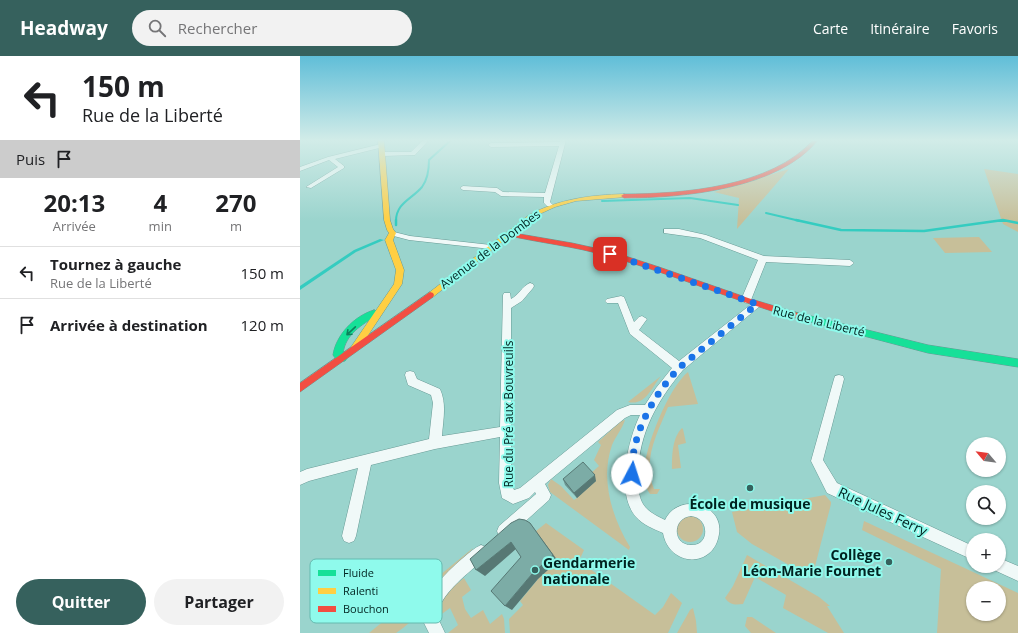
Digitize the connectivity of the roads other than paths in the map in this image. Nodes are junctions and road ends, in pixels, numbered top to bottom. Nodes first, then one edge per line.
1 (342, 167) edge
2 (383, 167) edge
3 (555, 167) edge
4 (781, 167) edge
5 (309, 187) dead end
6 (463, 188) dead end
7 (548, 195) junction
8 (549, 205) junction
9 (667, 231) dead end
10 (393, 233) junction
11 (508, 234) junction
12 (491, 247) junction
13 (763, 259) junction
14 (850, 263) dead end
15 (530, 286) dead end
16 (746, 300) junction
17 (610, 301) dead end
18 (757, 304) junction
19 (379, 310) junction
20 (642, 320) dead end
21 (633, 331) junction
22 (354, 350) junction
23 (342, 358) junction
24 (1018, 363) edge
25 (679, 368) junction
26 (410, 375) dead end
27 (840, 379) dead end
28 (300, 388) edge
29 (648, 410) junction
30 (506, 432) junction
31 (435, 443) junction
32 (366, 460) junction
33 (300, 479) edge
34 (537, 484) junction
35 (670, 530) dead end
36 (349, 536) dead end
37 (966, 550) edge
38 (1006, 568) edge
39 (1018, 574) edge
40 (442, 586) edge
41 (432, 623) edge
42 (437, 633) edge

1 - 5 street
2 - 10 street
3 - 7 street
4 - 8 street, Avenue de la Dombes
6 - 7 street
7 - 8 street
8 - 11 street, Avenue de la Dombes
9 - 13 street
10 - 12 street
10 - 19 street
11 - 12 street, Avenue de la Dombes
11 - 16 street, Rue de la Liberté
12 - 22 street, Avenue de la Dombes
13 - 14 street
13 - 16 street
15 - 30 street, Rue du Pré aux Bouvreuils
16 - 18 street, Rue de la Liberté
17 - 21 street
18 - 24 street, Rue de la Liberté
18 - 25 street
19 - 22 street
19 -> 23 street
20 - 21 street
21 - 25 street
22 - 23 street, Avenue de la Dombes
23 - 28 street, Avenue de la Dombes
25 - 29 street
26 - 31 street
27 - 37 street, Rue Jules Ferry
29 - 34 street, Rue du Pré aux Bouvreuils
29 - 35 street
30 - 31 street
30 - 34 street, Rue du Pré aux Bouvreuils
31 - 32 street
32 - 33 street
32 - 36 street
34 - 40 street
38 - 39 street
41 - 42 street

